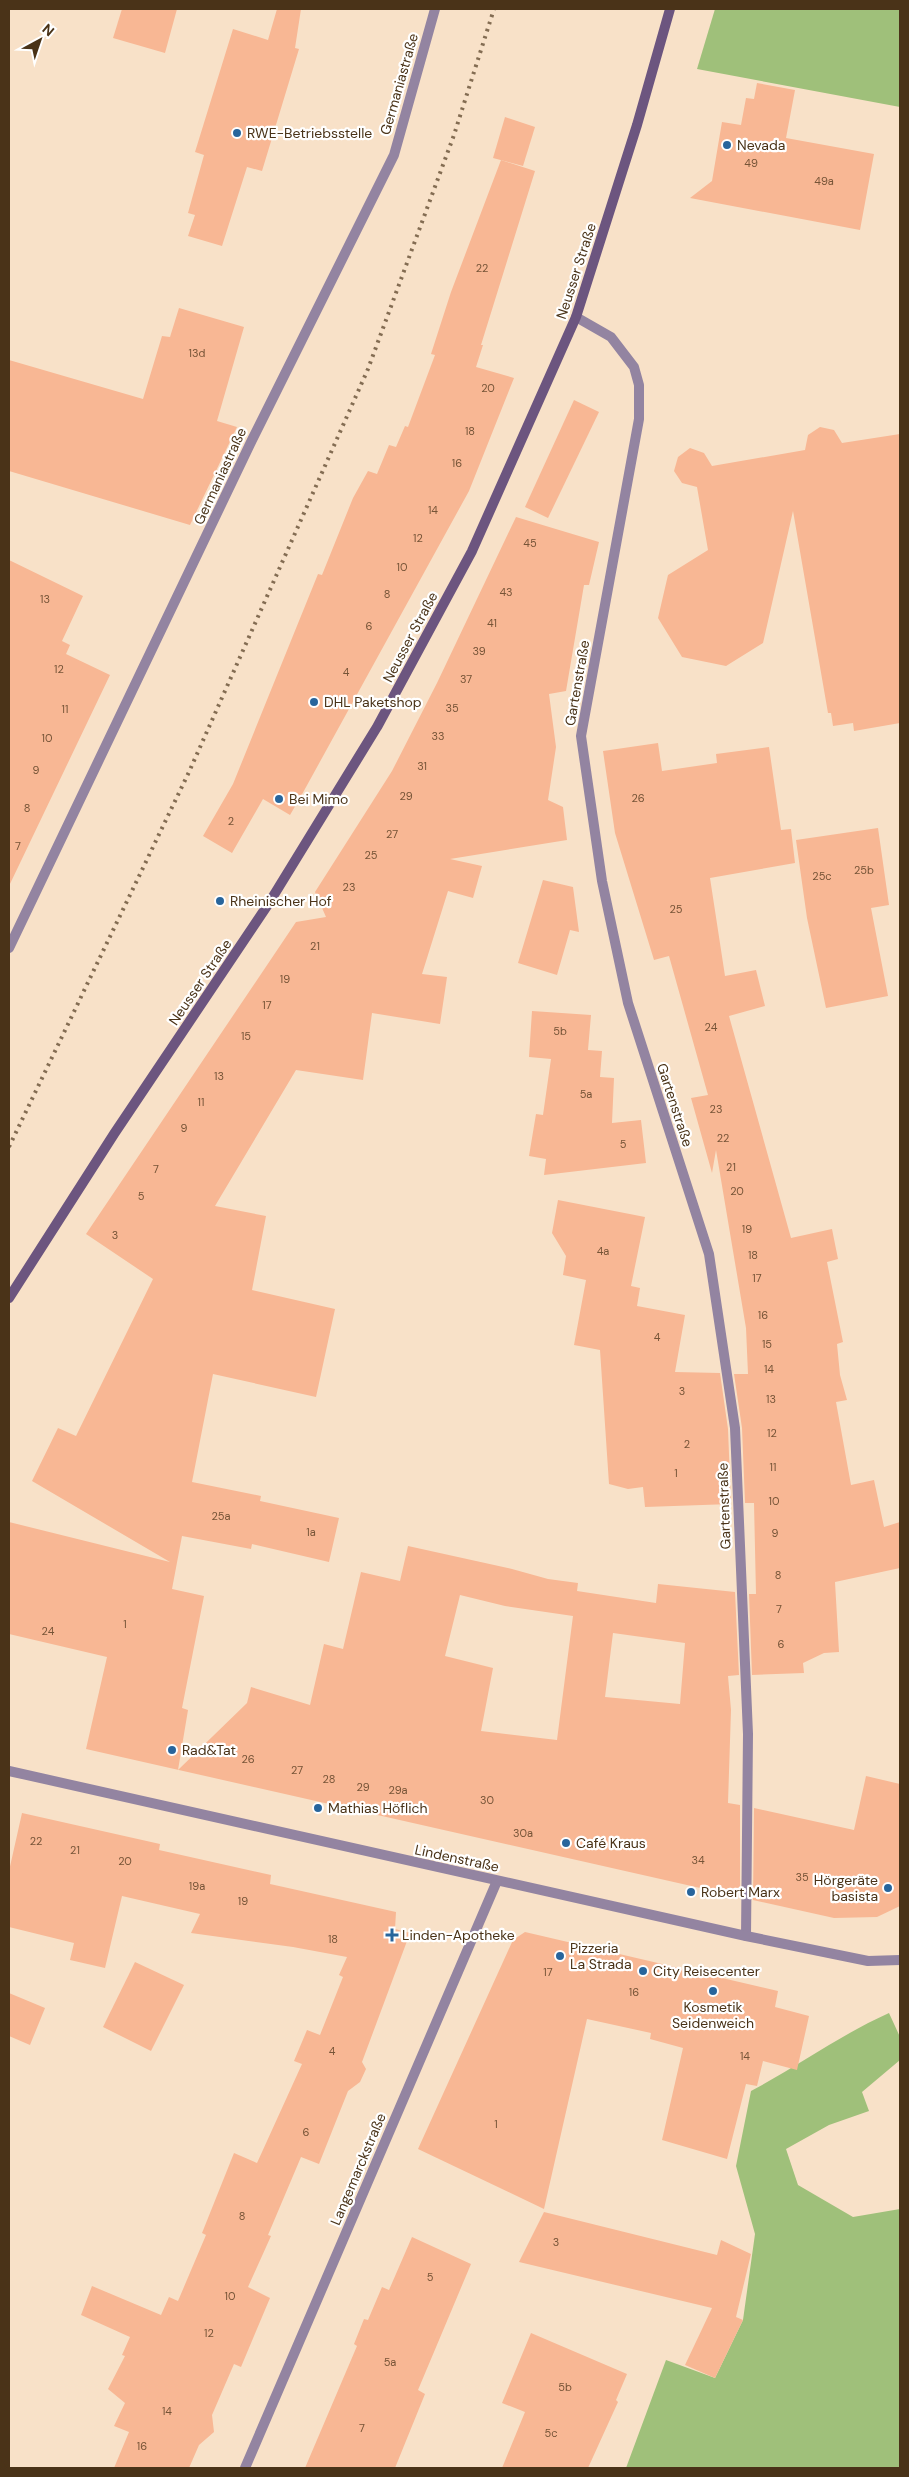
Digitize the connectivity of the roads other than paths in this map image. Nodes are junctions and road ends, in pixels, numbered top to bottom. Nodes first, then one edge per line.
1 (435, 9) edge
2 (670, 9) edge
3 (576, 317) junction
4 (9, 948) edge
5 (9, 1298) edge
6 (9, 1771) edge
7 (497, 1880) junction
8 (746, 1936) junction
9 (900, 1960) edge
10 (245, 2468) edge

1 - 4 street, Germaniastraße
2 - 3 street, Neusser Straße
3 - 5 street, Neusser Straße
3 - 8 street, Gartenstraße
6 - 7 street, Lindenstraße
7 - 8 street, Lindenstraße
7 - 10 street, Langemarckstraße
8 - 9 street, Lindenstraße

